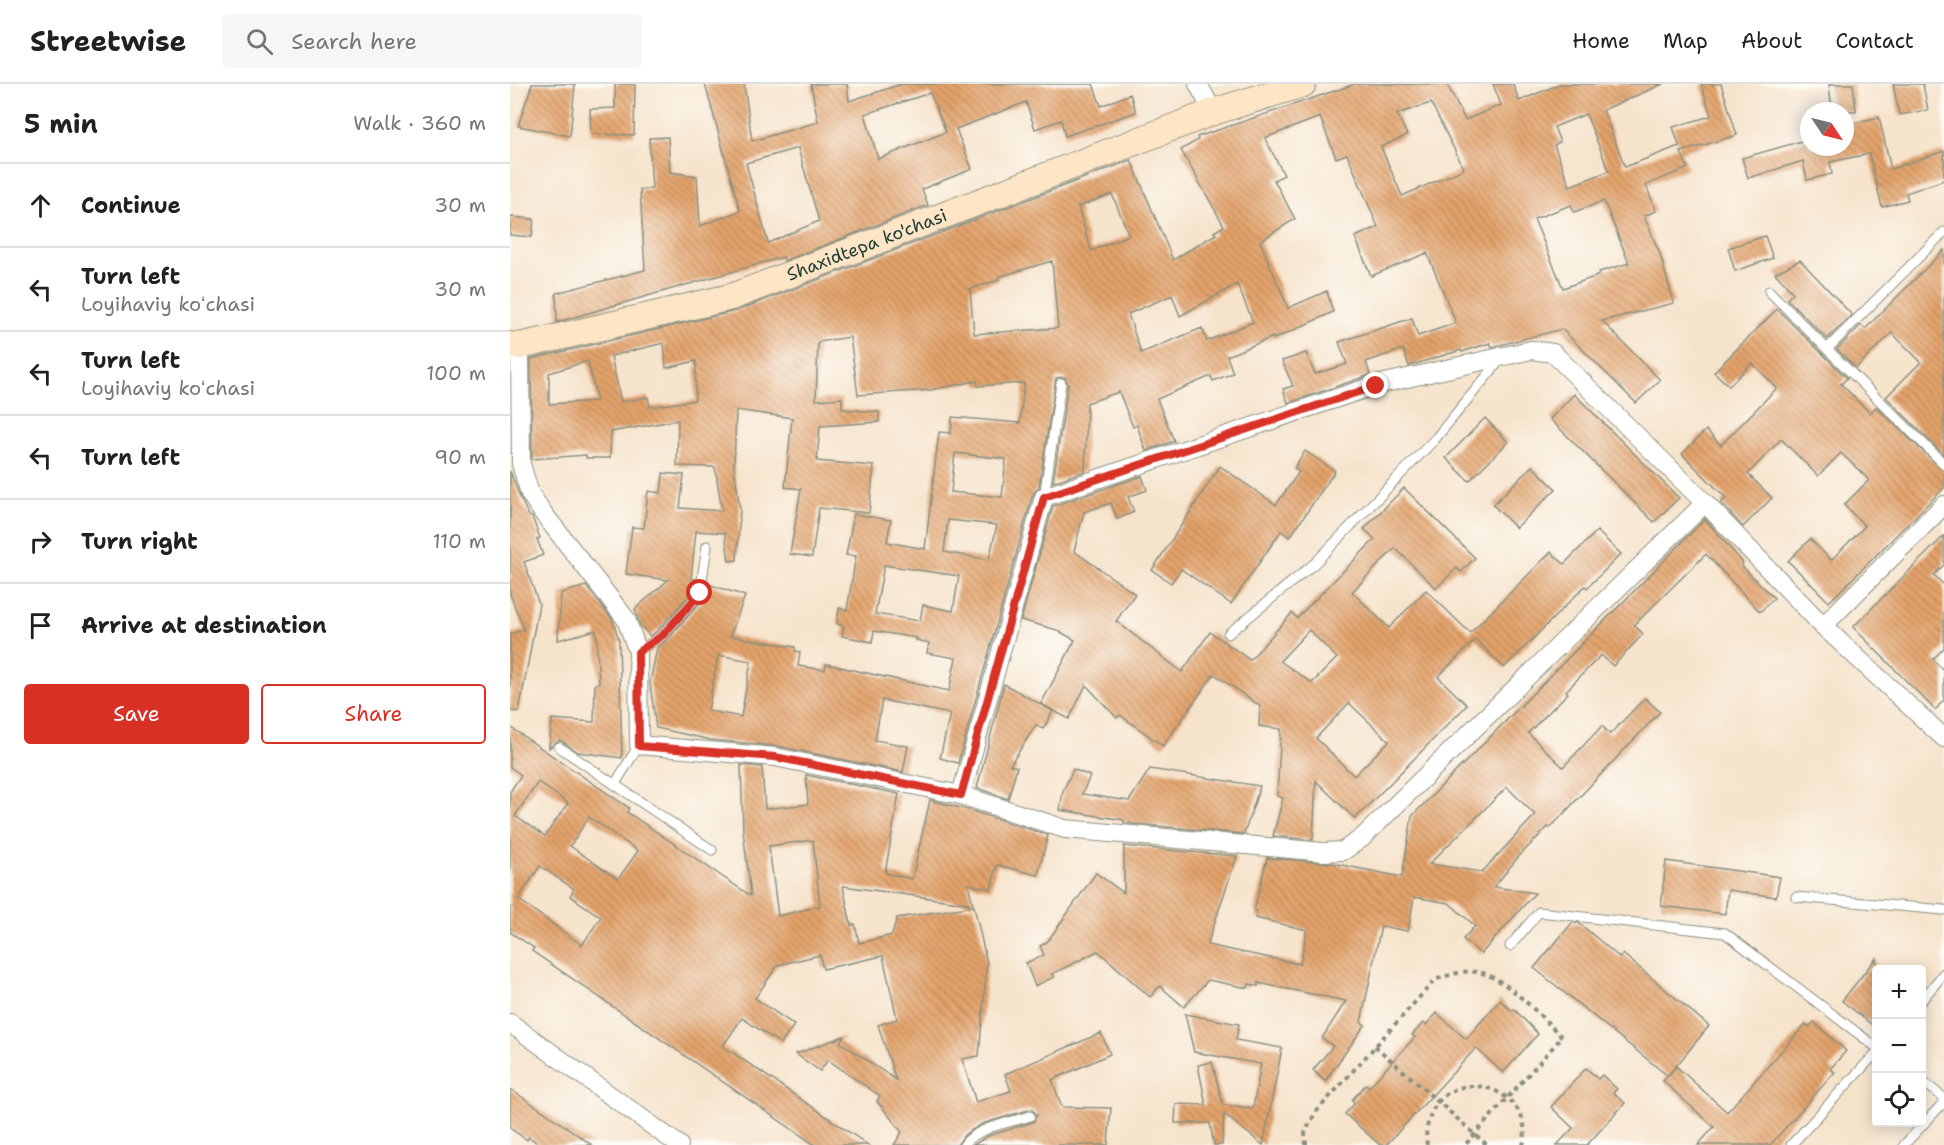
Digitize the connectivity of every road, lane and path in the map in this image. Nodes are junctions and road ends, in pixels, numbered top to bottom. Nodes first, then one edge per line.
1 (1198, 84) edge
2 (1303, 84) edge
3 (1212, 112) junction
4 (1944, 232) edge
5 (1769, 291) dead end
6 (515, 346) edge
7 (1827, 349) junction
8 (1502, 359) junction
9 (1061, 383) dead end
10 (1944, 464) edge
11 (1044, 497) junction
12 (1705, 503) junction
13 (1944, 505) edge
14 (707, 546) dead end
15 (1823, 626) junction
16 (1228, 634) dead end
17 (638, 652) junction
18 (1944, 738) edge
19 (639, 746) junction
20 (560, 747) dead end
21 (615, 784) junction
22 (961, 795) junction
23 (712, 850) dead end
24 (1796, 897) dead end
25 (1944, 910) edge
26 (1510, 946) dead end
27 (1944, 973) edge
28 (1926, 995) edge
29 (510, 1023) edge
30 (1872, 1044) edge
31 (1375, 1046) junction
32 (1872, 1057) edge
33 (1926, 1084) edge
34 (1508, 1097) junction
35 (1944, 1100) edge
36 (1439, 1102) junction
37 (1030, 1116) dead end
38 (1475, 1134) junction
39 (680, 1145) edge
40 (964, 1145) edge
41 (1306, 1145) edge
42 (1427, 1145) edge
43 (1465, 1145) edge
44 (1487, 1145) edge
45 (1523, 1145) edge
46 (1791, 1145) edge
47 (1904, 1145) edge

1 - 3 street
2 - 3 street, Shaxidtepa ko'chasi
3 - 6 street, Shaxidtepa ko'chasi
4 - 7 lane
5 - 7 lane
6 - 17 street
7 - 10 lane
8 - 11 street
8 - 12 street
8 - 16 lane
9 - 11 lane
11 - 22 street
12 - 15 street
12 - 22 street
13 - 15 street
14 - 17 lane
15 - 18 street
17 - 19 street
19 - 21 lane
19 - 22 street
20 - 21 lane
21 - 23 lane
24 - 25 lane
26 - 30 lane
27 - 28 lane
29 - 39 street
31 - 34 path
31 - 36 path
31 - 41 path
32 - 46 lane
33 - 35 lane
34 - 36 path
34 - 38 path
34 - 45 path
35 - 47 lane
36 - 38 path
36 - 42 path
37 - 40 lane
38 - 43 path
38 - 44 path

